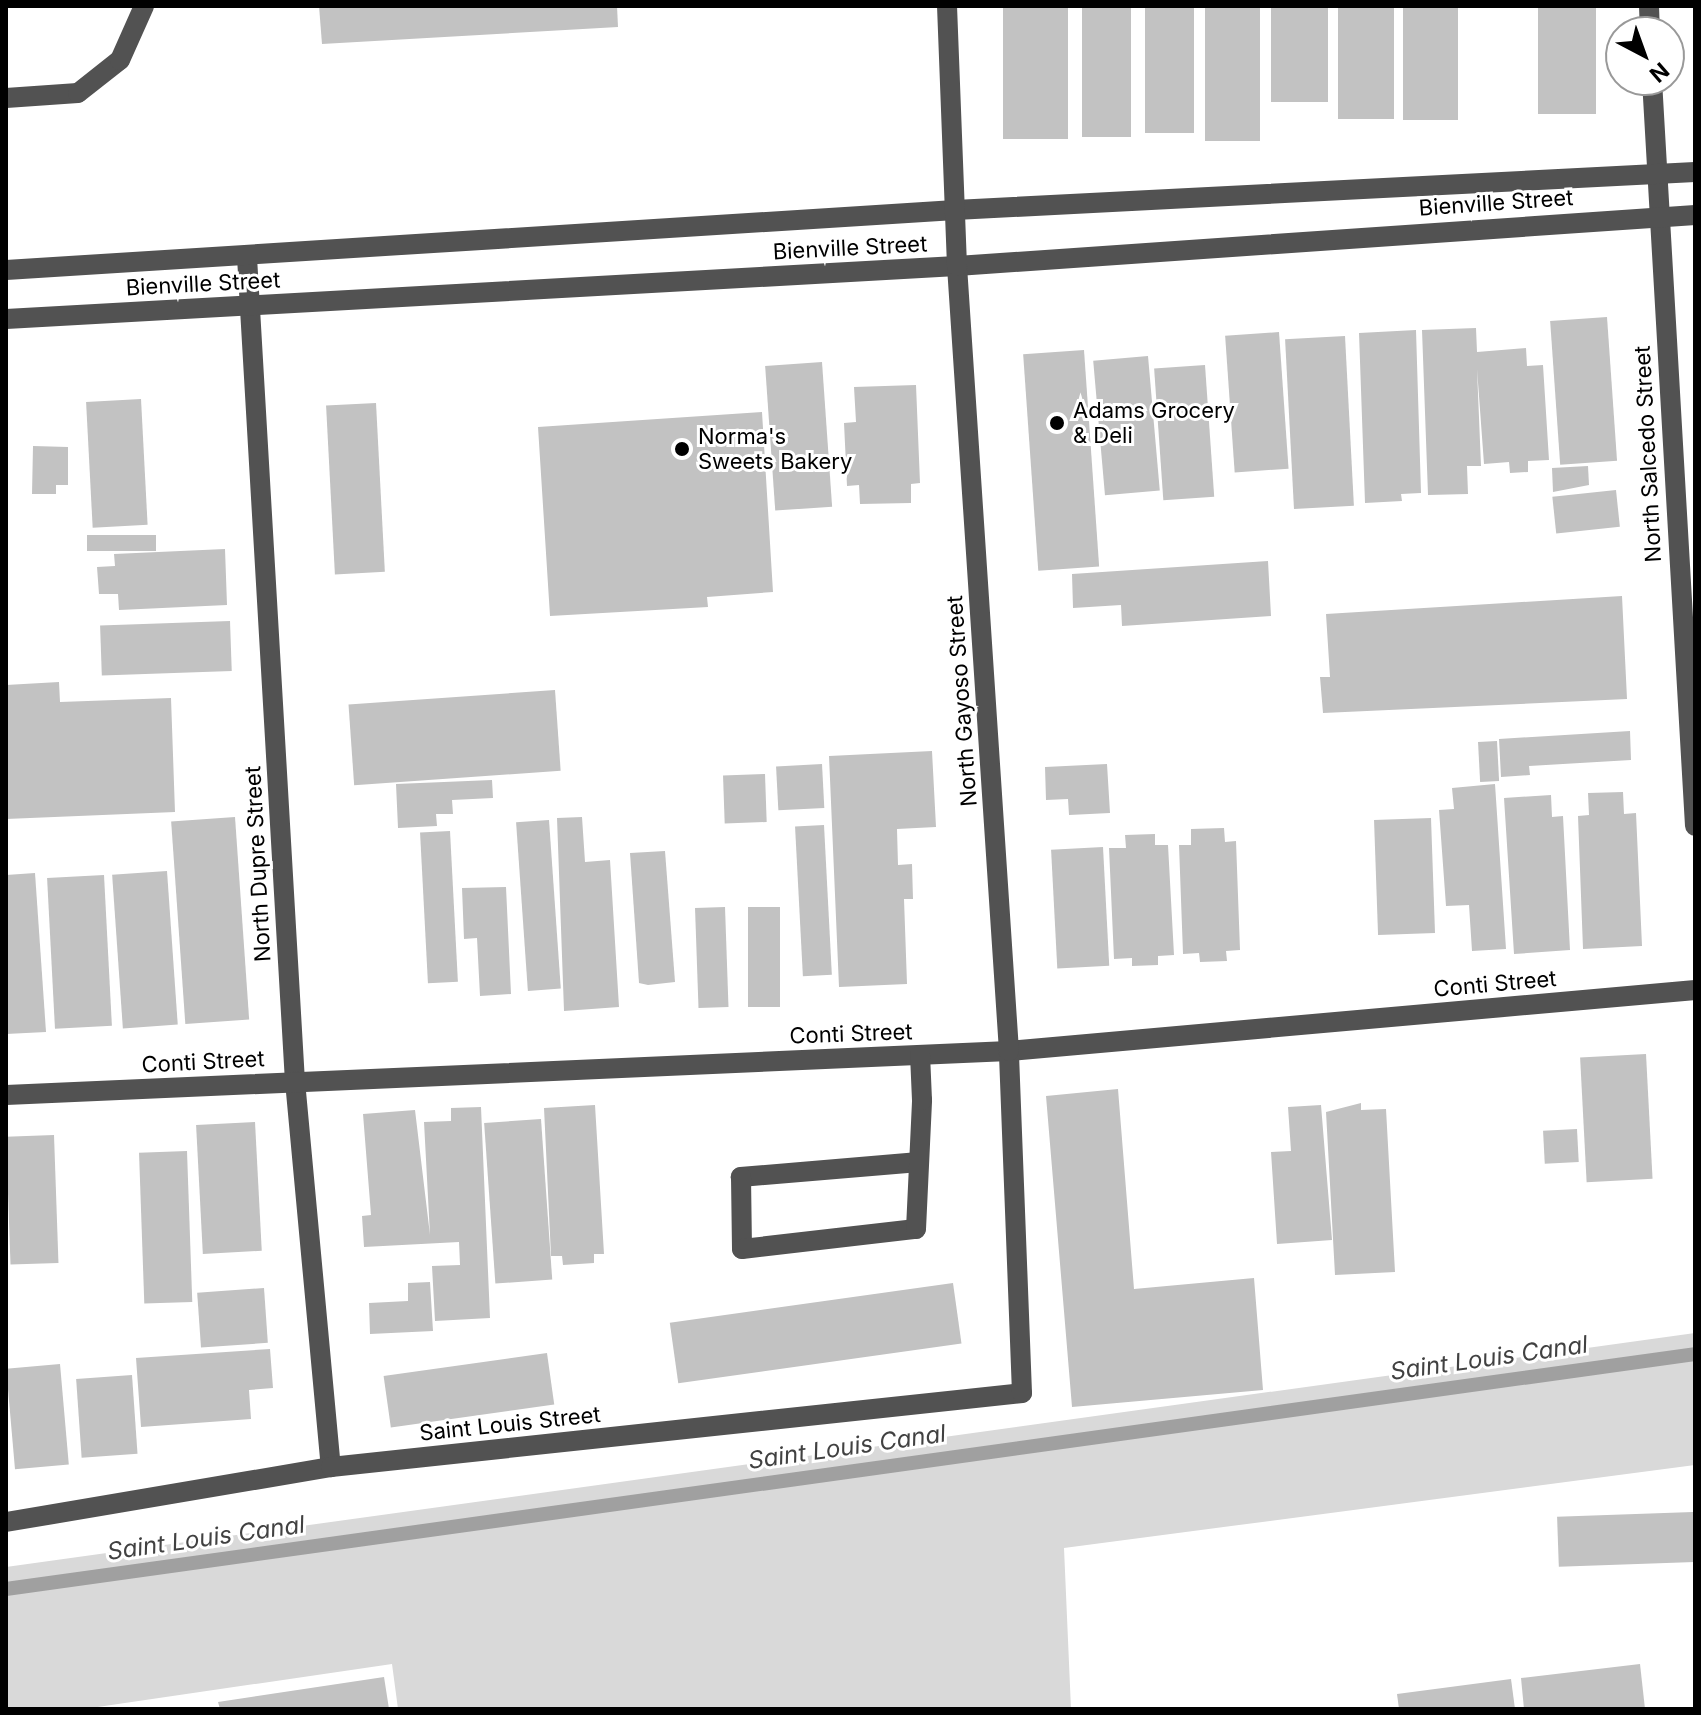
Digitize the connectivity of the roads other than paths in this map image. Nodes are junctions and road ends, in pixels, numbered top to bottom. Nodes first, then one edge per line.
1 (144, 6) edge
2 (947, 6) edge
3 (1653, 96) edge
4 (6, 98) edge
5 (1695, 172) edge
6 (1656, 173) junction
7 (955, 210) junction
8 (1658, 215) junction
9 (1695, 215) edge
10 (247, 257) junction
11 (957, 266) junction
12 (6, 270) edge
13 (250, 305) junction
14 (6, 319) edge
15 (1695, 826) edge
16 (1695, 990) edge
17 (1009, 1051) junction
18 (920, 1055) junction
19 (295, 1081) junction
20 (6, 1095) edge
21 (919, 1162) junction
22 (1022, 1393) joint
23 (331, 1467) junction
24 (6, 1522) edge

1 - 4 street
2 - 7 street, North Gayoso Street
3 - 6 street, North Salcedo Street
5 - 6 street, Bienville Street
6 - 7 street, Bienville Street
6 - 8 street, North Salcedo Street
7 - 10 street, Bienville Street
7 - 11 street, North Gayoso Street
8 - 9 street, Bienville Street
8 - 11 street, Bienville Street
8 - 15 street, North Salcedo Street
10 - 12 street, Bienville Street
10 - 13 street, North Dupre Street
11 - 13 street, Bienville Street
11 - 17 street, North Gayoso Street
13 - 14 street, Bienville Street
13 - 19 street, North Dupre Street
16 - 17 street, Conti Street
17 - 18 street, Conti Street
17 - 22 street, North Gayoso Street
18 - 19 street, Conti Street
18 - 21 street
19 - 20 street, Conti Street
19 - 23 street, North Dupre Street
21 - 21 street
22 - 23 street, Saint Louis Street
23 - 24 street, Saint Louis Street

